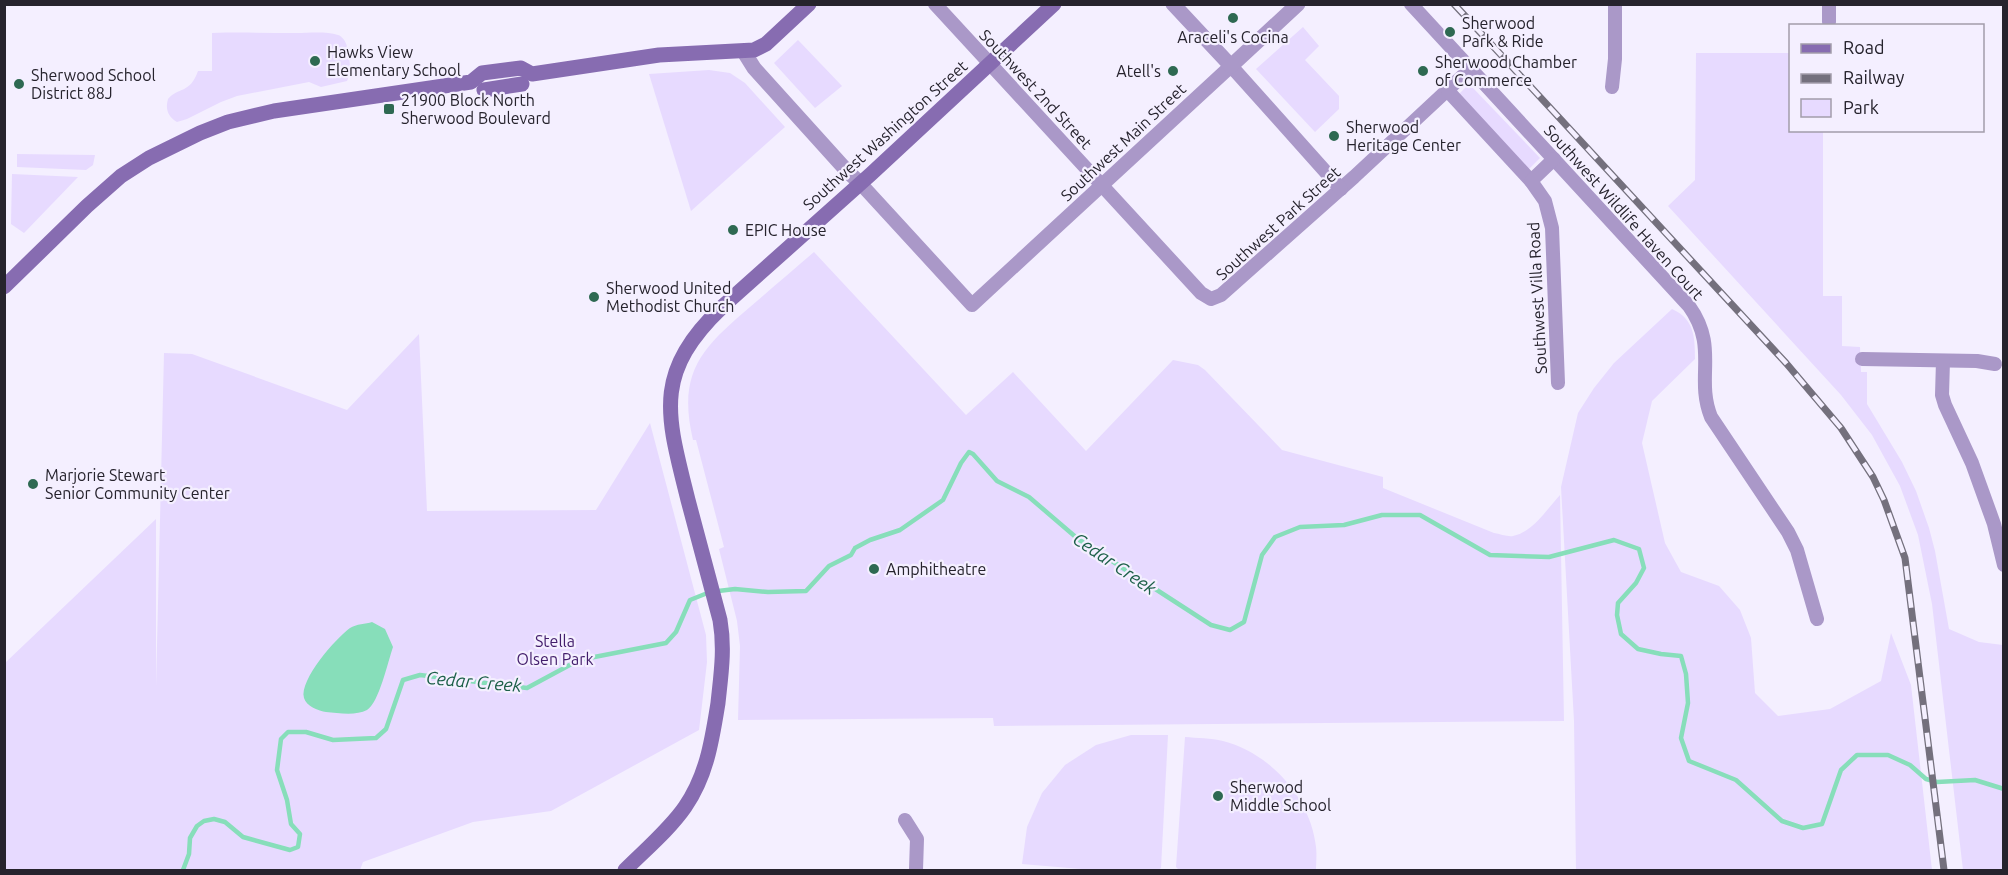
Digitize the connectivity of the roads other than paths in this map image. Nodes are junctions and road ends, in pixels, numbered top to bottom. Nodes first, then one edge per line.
1 (809, 4) edge
2 (935, 4) edge
3 (1054, 4) edge
4 (1173, 4) edge
5 (1298, 4) edge
6 (1412, 4) edge
7 (1615, 4) edge
8 (1829, 4) edge
9 (1829, 22) dead end
10 (744, 52) junction
11 (990, 64) junction
12 (1231, 66) junction
13 (1470, 69) junction
14 (1612, 87) dead end
15 (1448, 91) junction
16 (1554, 159) junction
17 (1531, 181) junction
18 (860, 183) junction
19 (1103, 185) junction
20 (1341, 189) junction
21 (4, 287) edge
22 (1211, 299) joint
23 (1862, 359) dead end
24 (1943, 360) junction
25 (1995, 364) dead end
26 (1558, 383) dead end
27 (2004, 565) edge
28 (1817, 619) dead end
29 (905, 820) dead end
30 (625, 870) edge
31 (916, 870) edge

1 - 10 main road
2 - 11 street, Southwest 2nd Street
3 - 11 main road, Southwest Washington Street
4 - 12 street
5 - 12 street, Southwest Main Street
6 - 13 street, Southwest Wildlife Haven Court
7 - 14 street
8 - 9 street
10 - 18 street
10 - 21 main road
11 - 18 main road, Southwest Washington Street
11 - 19 street, Southwest 2nd Street
12 - 19 street, Southwest Main Street
12 - 20 street
13 - 15 street, Southwest Park Street
13 - 16 street, Southwest Wildlife Haven Court
15 - 17 street, Southwest Villa Road
15 - 20 street, Southwest Park Street
16 - 17 street
16 - 28 street, Southwest Wildlife Haven Court
17 - 26 street, Southwest Villa Road
18 - 19 street, Southwest Main Street
18 - 30 main road, Southwest Washington Street
19 - 22 street, Southwest 2nd Street
20 - 22 street, Southwest Park Street
23 - 24 street
24 - 25 street
24 - 27 street
29 - 31 street

